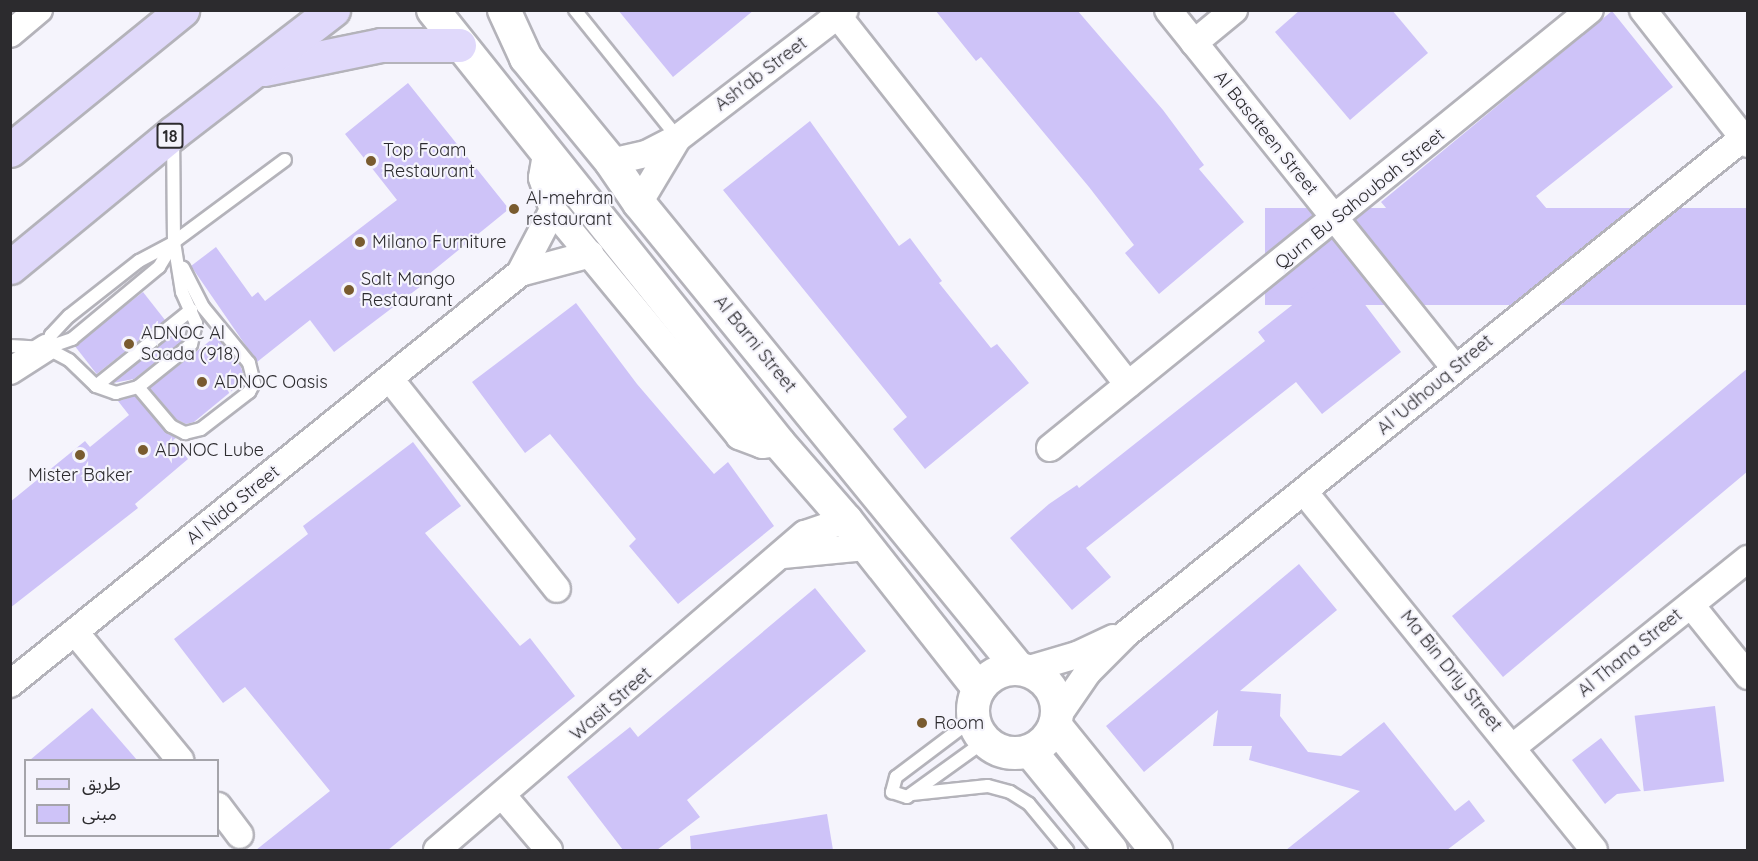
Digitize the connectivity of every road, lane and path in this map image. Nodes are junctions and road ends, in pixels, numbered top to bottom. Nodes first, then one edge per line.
1 (182, 10) edge
2 (333, 10) edge
3 (433, 10) edge
4 (504, 10) edge
5 (575, 10) edge
6 (1168, 10) edge
7 (1234, 10) edge
8 (1590, 10) edge
9 (1643, 10) edge
10 (841, 13) edge
11 (1194, 43) junction
12 (459, 45) junction
13 (250, 72) junction
14 (173, 133) junction
15 (678, 138) junction
16 (1745, 141) edge
17 (547, 149) junction
18 (10, 150) edge
19 (285, 160) dead end
20 (611, 162) junction
21 (639, 202) junction
22 (553, 210) junction
23 (1335, 219) junction
24 (174, 242) junction
25 (591, 254) junction
26 (10, 267) edge
27 (520, 273) junction
28 (190, 310) junction
29 (10, 346) edge
30 (46, 348) junction
31 (1454, 368) junction
32 (10, 371) edge
33 (390, 379) junction
34 (1128, 385) junction
35 (96, 386) junction
36 (138, 387) junction
37 (779, 443) junction
38 (1050, 448) dead end
39 (1305, 493) junction
40 (846, 520) junction
41 (866, 547) junction
42 (783, 555) junction
43 (1748, 559) edge
44 (556, 589) dead end
45 (963, 596) junction
46 (1691, 605) junction
47 (75, 632) junction
48 (1127, 633) junction
49 (1022, 669) junction
50 (1748, 676) edge
51 (10, 684) edge
52 (979, 716) junction
53 (1056, 721) junction
54 (1513, 747) junction
55 (1030, 751) junction
56 (179, 759) edge
57 (911, 794) junction
58 (503, 796) junction
59 (219, 808) edge
60 (240, 835) dead end
61 (437, 850) edge
62 (549, 850) edge
63 (1067, 850) edge
64 (1111, 850) edge
65 (1156, 850) edge
66 (1594, 850) edge

1 - 18 main road
2 - 13 main road, 18
3 - 12 street
4 - 20 street, Al Barni Street
5 - 15 lane
6 - 11 street, Al Basateen Street
7 - 11 street
8 - 23 street, Qurn Bu Sahoubah Street
9 - 16 street
10 - 15 street, Ash'ab Street
10 - 34 street
11 - 23 street, Al Basateen Street
12 - 13 main road
12 - 17 street
13 - 14 main road, 18
14 - 24 lane
14 - 26 main road, 18
15 - 20 street, Ash'ab Street
15 - 21 street, Ash'ab Street
16 - 31 street, Al 'Udhouq Street
17 - 22 street
17 - 37 street
19 - 24 lane
20 - 21 street, Al Barni Street
21 - 45 street, Al Barni Street
22 - 25 street
22 - 27 street, Al Nida Street
23 - 31 street, Al Basateen Street
23 - 34 street, Qurn Bu Sahoubah Street
24 - 28 lane
24 - 30 lane
24 - 30 lane
24 - 36 lane
25 - 27 street, Al Nida Street
25 - 37 street
27 - 33 street, Al Nida Street
28 - 35 lane
28 - 36 lane
29 - 30 lane
30 - 32 street
30 - 35 lane
31 - 39 street, Al 'Udhouq Street
33 - 44 street
33 - 47 street, Al Nida Street
34 - 38 street, Qurn Bu Sahoubah Street
35 - 36 lane
37 - 40 street
39 - 48 street, Al 'Udhouq Street
39 - 54 street, Ma Bin Driy Street
40 - 41 street
40 - 42 street, Wasit Street
40 - 45 street
41 - 42 street
41 - 52 street
42 - 58 street, Wasit Street
43 - 46 street, Al Thana Street
45 - 49 street, Al Barni Street
46 - 50 street
46 - 54 street, Al Thana Street
47 - 51 street, Al Nida Street
47 - 56 street
48 - 49 street, Al 'Udhouq Street
48 - 53 street, Al 'Udhouq Street
49 - 52 street
49 - 53 street
52 - 55 street
52 - 57 lane
52 - 57 lane
53 - 55 street
53 - 65 street
54 - 66 street, Ma Bin Driy Street
55 - 64 street
57 - 63 lane
58 - 61 street, Wasit Street
58 - 62 street
59 - 60 street

